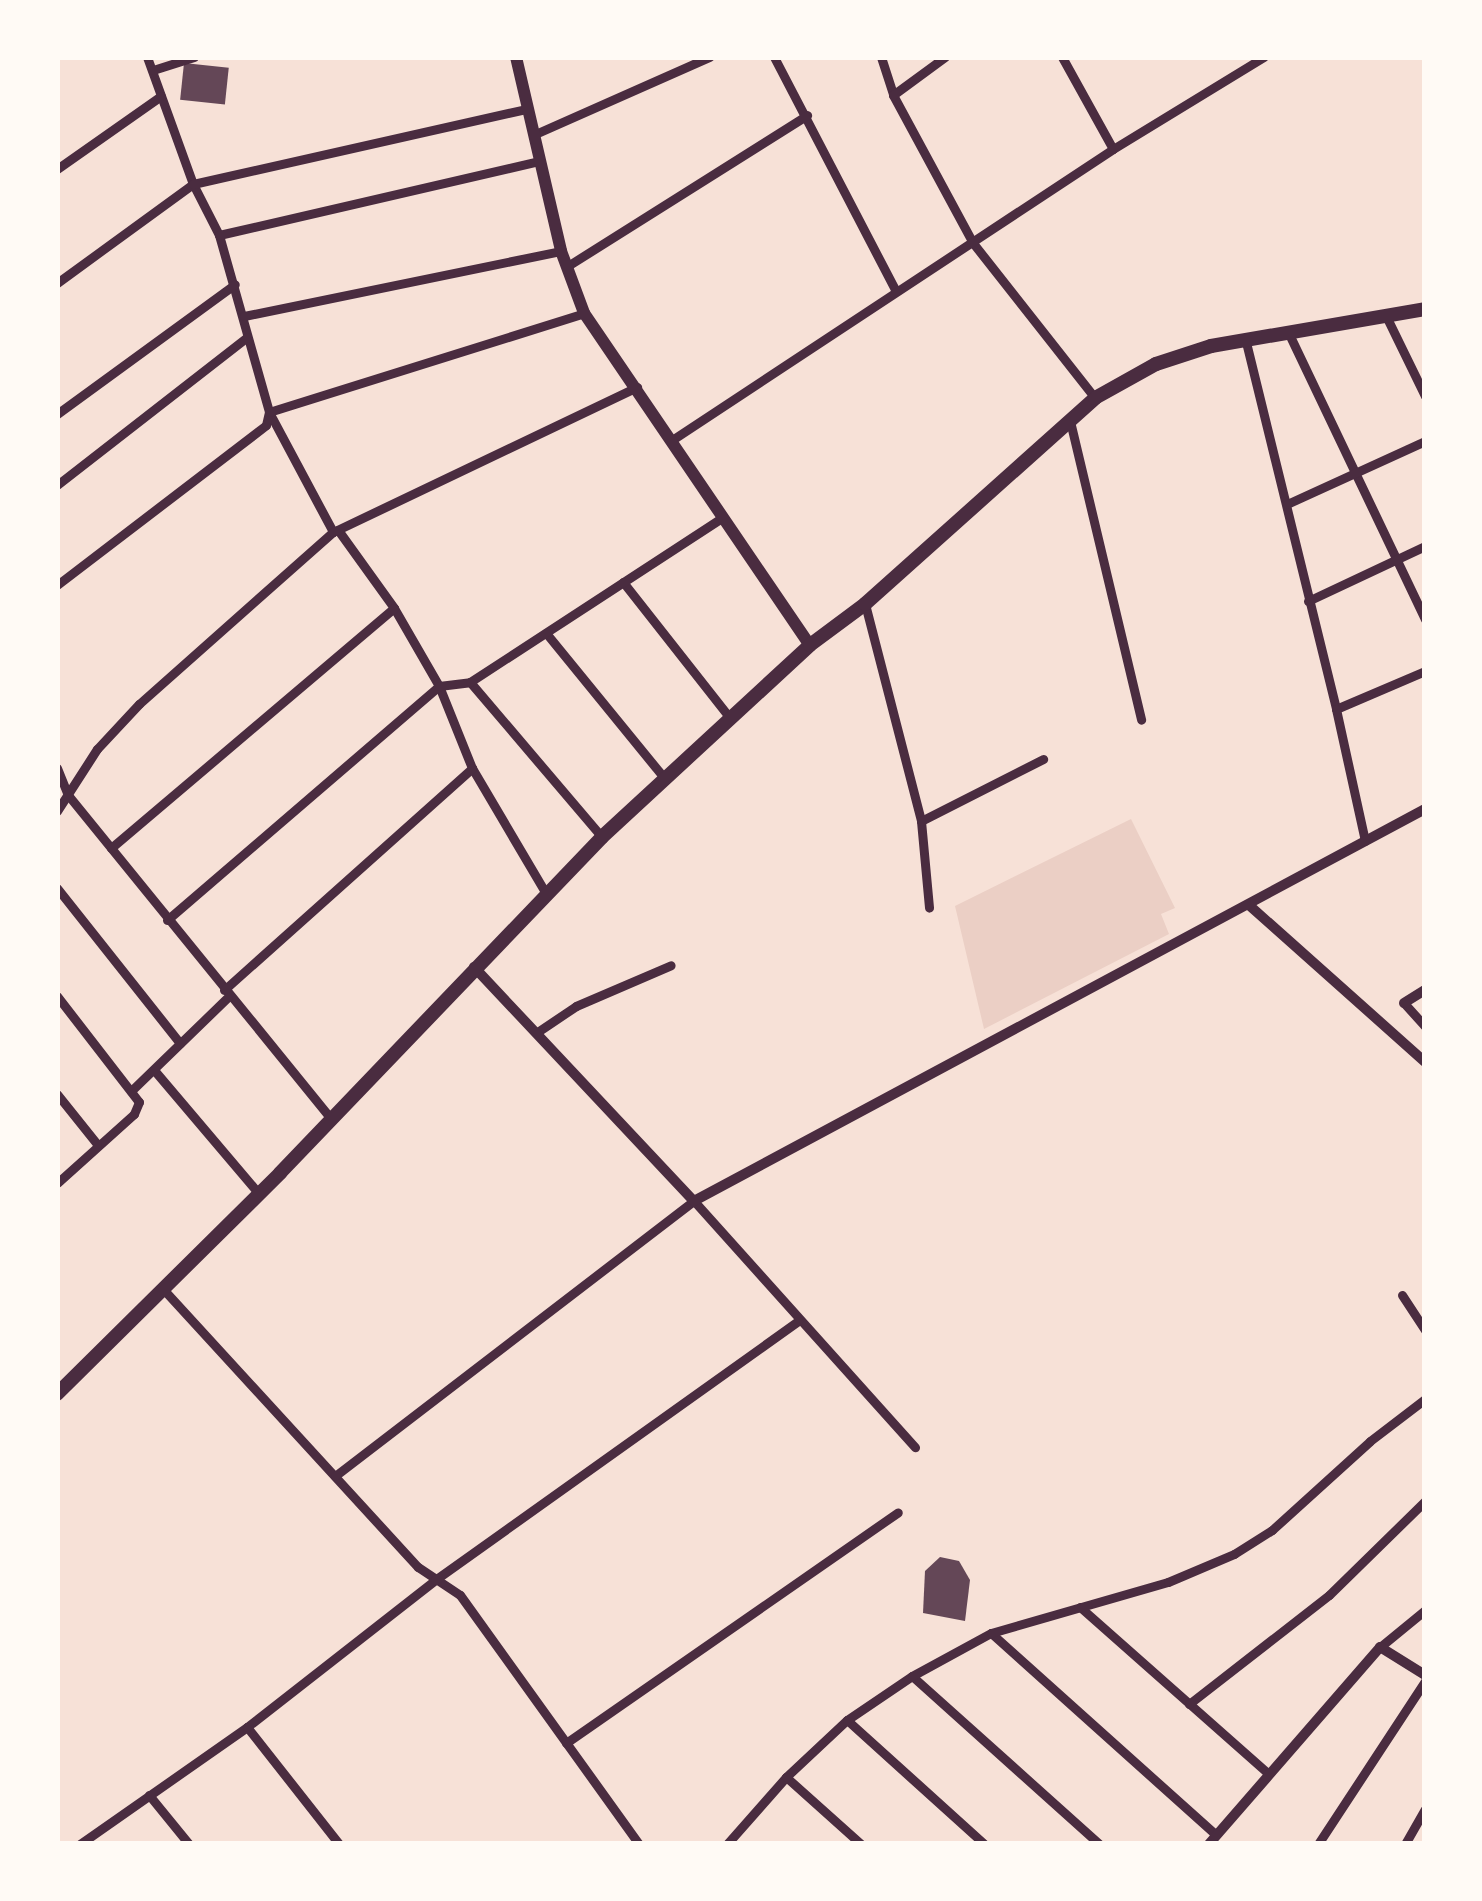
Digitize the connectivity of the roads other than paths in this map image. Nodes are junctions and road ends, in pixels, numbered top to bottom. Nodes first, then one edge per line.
1 (147, 57) edge
2 (194, 57) edge
3 (516, 57) edge
4 (710, 57) edge
5 (774, 57) edge
6 (881, 57) edge
7 (945, 57) edge
8 (1062, 57) edge
9 (1264, 57) edge
10 (153, 70) junction
11 (893, 95) junction
12 (161, 96) junction
13 (526, 109) junction
14 (807, 116) junction
15 (533, 135) junction
16 (1113, 149) junction
17 (539, 161) junction
18 (57, 169) edge
19 (193, 184) junction
20 (218, 235) junction
21 (973, 243) junction
22 (561, 251) junction
23 (566, 267) junction
24 (57, 284) edge
25 (235, 284) junction
26 (896, 291) junction
27 (1425, 309) edge
28 (584, 313) junction
29 (244, 316) junction
30 (1386, 316) junction
31 (1289, 334) junction
32 (248, 338) junction
33 (1245, 338) junction
34 (637, 387) junction
35 (1425, 396) edge
36 (1095, 398) junction
37 (269, 412) junction
38 (57, 414) edge
39 (1070, 421) junction
40 (673, 440) junction
41 (1425, 440) edge
42 (1353, 475) junction
43 (57, 484) edge
44 (1287, 504) junction
45 (722, 518) junction
46 (335, 531) junction
47 (1425, 546) edge
48 (1396, 560) junction
49 (623, 582) junction
50 (57, 586) edge
51 (1308, 601) junction
52 (865, 604) junction
53 (394, 608) junction
54 (1425, 619) edge
55 (546, 633) junction
56 (810, 645) junction
57 (1425, 671) edge
58 (470, 682) junction
59 (439, 686) junction
60 (1336, 709) junction
61 (730, 718) junction
62 (1141, 720) dead end
63 (1042, 759) dead end
64 (57, 768) edge
65 (472, 768) junction
66 (665, 779) junction
67 (68, 795) junction
68 (1425, 809) edge
69 (57, 812) edge
70 (922, 821) junction
71 (602, 837) junction
72 (1365, 841) junction
73 (111, 848) junction
74 (57, 888) edge
75 (545, 892) junction
76 (1250, 906) junction
77 (929, 908) dead end
78 (167, 920) junction
79 (671, 965) dead end
80 (474, 967) junction
81 (1425, 990) edge
82 (226, 994) junction
83 (57, 997) edge
84 (1404, 1004) joint
85 (1425, 1026) edge
86 (536, 1033) junction
87 (180, 1043) junction
88 (1425, 1062) edge
89 (154, 1070) junction
90 (131, 1091) junction
91 (57, 1094) edge
92 (329, 1117) junction
93 (97, 1144) junction
94 (57, 1183) edge
95 (259, 1194) junction
96 (694, 1201) junction
97 (164, 1290) junction
98 (1402, 1295) dead end
99 (799, 1321) junction
100 (1425, 1330) edge
101 (57, 1394) edge
102 (1425, 1399) edge
103 (915, 1447) dead end
104 (335, 1476) junction
105 (1425, 1502) edge
106 (898, 1512) dead end
107 (435, 1580) junction
108 (1080, 1607) junction
109 (1425, 1610) edge
110 (992, 1633) junction
111 (1380, 1647) junction
112 (912, 1676) junction
113 (1425, 1678) edge
114 (1189, 1705) junction
115 (848, 1720) junction
116 (247, 1727) junction
117 (566, 1743) junction
118 (1269, 1774) junction
119 (786, 1777) junction
120 (149, 1795) junction
121 (1425, 1808) edge
122 (1213, 1840) edge
123 (80, 1844) edge
124 (189, 1844) edge
125 (339, 1844) edge
126 (639, 1844) edge
127 (727, 1844) edge
128 (861, 1844) edge
129 (984, 1844) edge
130 (1099, 1844) edge
131 (1318, 1844) edge
132 (1405, 1844) edge

1 - 10 street
2 - 10 street
3 - 13 main road
4 - 15 street
5 - 14 street
6 - 11 street
7 - 11 street
8 - 16 street
9 - 16 street
10 - 12 street
11 - 21 street
12 - 18 street
12 - 19 street
13 - 15 main road
13 - 19 street
14 - 23 street
14 - 26 street
15 - 17 main road
16 - 21 street
17 - 20 street
17 - 22 main road
19 - 20 street
19 - 24 street
20 - 25 street
21 - 26 street
21 - 36 street
22 - 23 main road
22 - 29 street
23 - 28 main road
25 - 29 street
25 - 38 street
26 - 40 street
27 - 30 main road
28 - 34 main road
28 - 37 street
29 - 32 street
30 - 31 main road
30 - 35 street
31 - 33 main road
31 - 42 street
32 - 37 street
32 - 43 street
33 - 36 main road
33 - 44 street
34 - 40 main road
34 - 46 street
36 - 39 main road
37 - 46 street
37 - 50 street
39 - 52 main road
39 - 62 street
40 - 45 main road
41 - 42 street
42 - 44 street
42 - 48 street
44 - 51 street
45 - 49 street
45 - 56 main road
46 - 53 street
46 - 67 street
47 - 48 street
48 - 51 street
48 - 54 street
49 - 55 street
49 - 61 street
51 - 60 street
52 - 56 main road
52 - 70 street
53 - 59 street
53 - 73 street
55 - 58 street
55 - 66 street
56 - 61 main road
57 - 60 street
58 - 59 street
58 - 71 street
59 - 65 street
59 - 78 street
60 - 72 street
61 - 66 main road
63 - 70 street
64 - 67 street
65 - 75 street
65 - 82 street
66 - 71 main road
67 - 69 street
67 - 73 street
68 - 72 street
70 - 77 street
71 - 75 main road
72 - 76 street
73 - 78 street
74 - 87 street
75 - 80 main road
76 - 88 street
76 - 96 street
78 - 82 street
79 - 86 street
80 - 86 street
80 - 92 main road
81 - 84 street
82 - 87 street
82 - 92 street
83 - 90 street
84 - 85 street
86 - 96 street
87 - 89 street
89 - 90 street
89 - 95 street
90 - 93 street
91 - 93 street
92 - 95 main road
93 - 94 street
95 - 97 main road
96 - 99 street
96 - 104 street
97 - 101 main road
97 - 104 street
98 - 100 street
99 - 103 street
99 - 107 street
102 - 108 street
104 - 107 street
105 - 114 street
106 - 117 street
107 - 116 street
107 - 117 street
108 - 110 street
108 - 114 street
109 - 111 street
110 - 112 street
110 - 122 street
111 - 113 street
111 - 118 street
112 - 115 street
112 - 130 street
113 - 131 street
114 - 118 street
115 - 119 street
115 - 129 street
116 - 120 street
116 - 125 street
117 - 126 street
118 - 122 street
119 - 127 street
119 - 128 street
120 - 123 street
120 - 124 street
121 - 132 street

